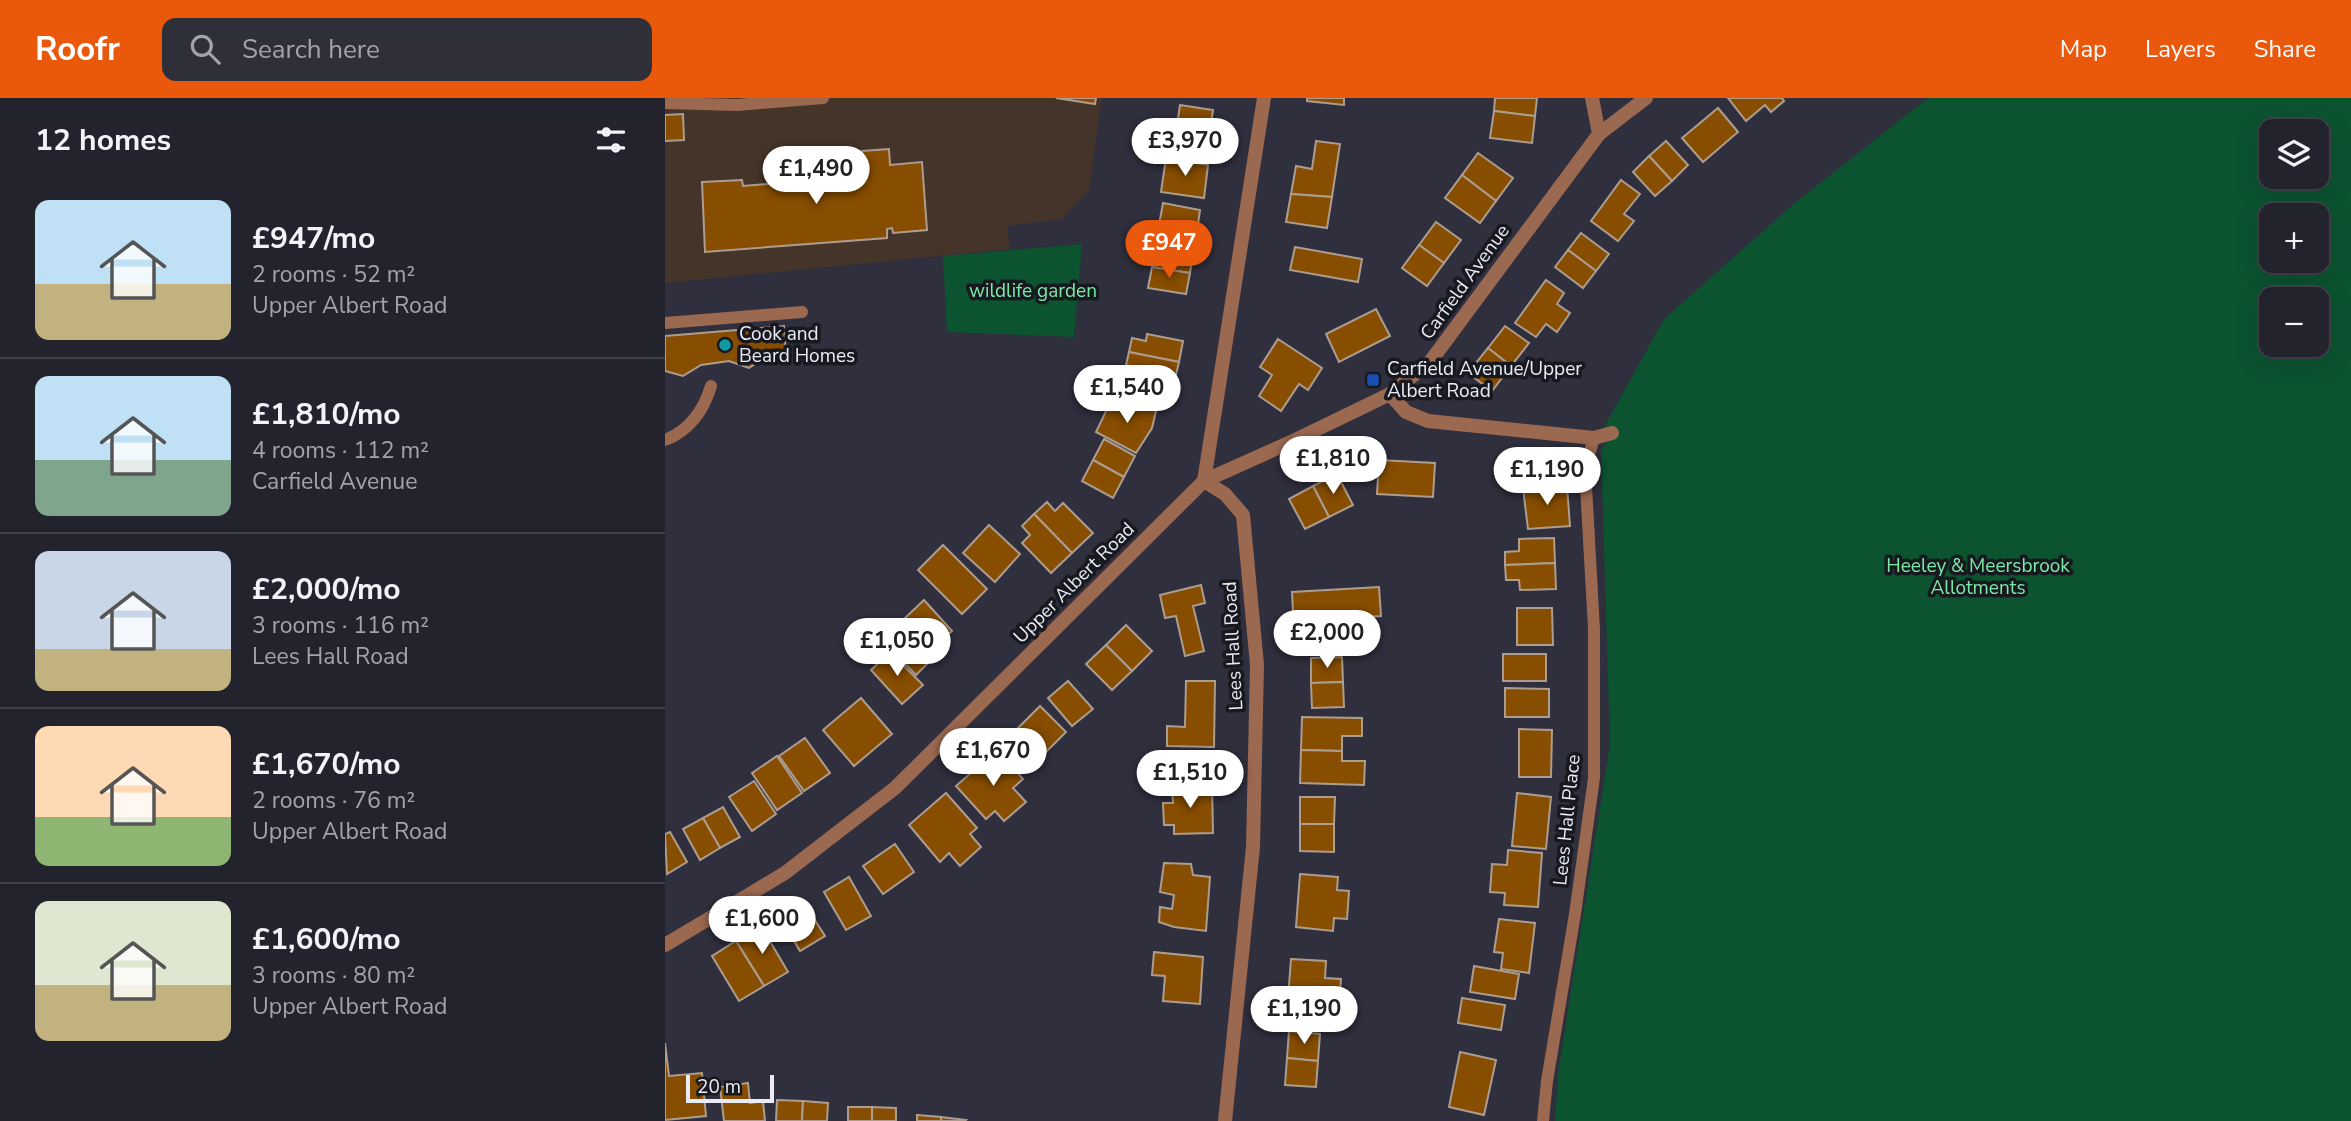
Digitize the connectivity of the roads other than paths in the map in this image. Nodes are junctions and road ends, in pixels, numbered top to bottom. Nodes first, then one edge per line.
1 (823, 98) edge
2 (1264, 98) edge
3 (1592, 98) edge
4 (1646, 98) edge
5 (665, 103) edge
6 (1599, 134) junction
7 (802, 312) dead end
8 (665, 323) edge
9 (711, 386) dead end
10 (1390, 394) junction
11 (1612, 433) dead end
12 (1594, 438) junction
13 (665, 440) edge
14 (1204, 481) junction
15 (665, 945) edge
16 (1225, 1121) edge
17 (1543, 1121) edge

1 - 5 lane
2 - 14 street
3 - 6 street
4 - 6 street, Carfield Avenue
6 - 10 street, Carfield Avenue
7 - 8 lane
9 - 13 lane
10 - 12 street
10 - 14 street, Carfield Avenue
11 - 12 street
12 - 17 lane, Lees Hall Place
14 - 15 street, Upper Albert Road
14 - 16 street, Lees Hall Road

